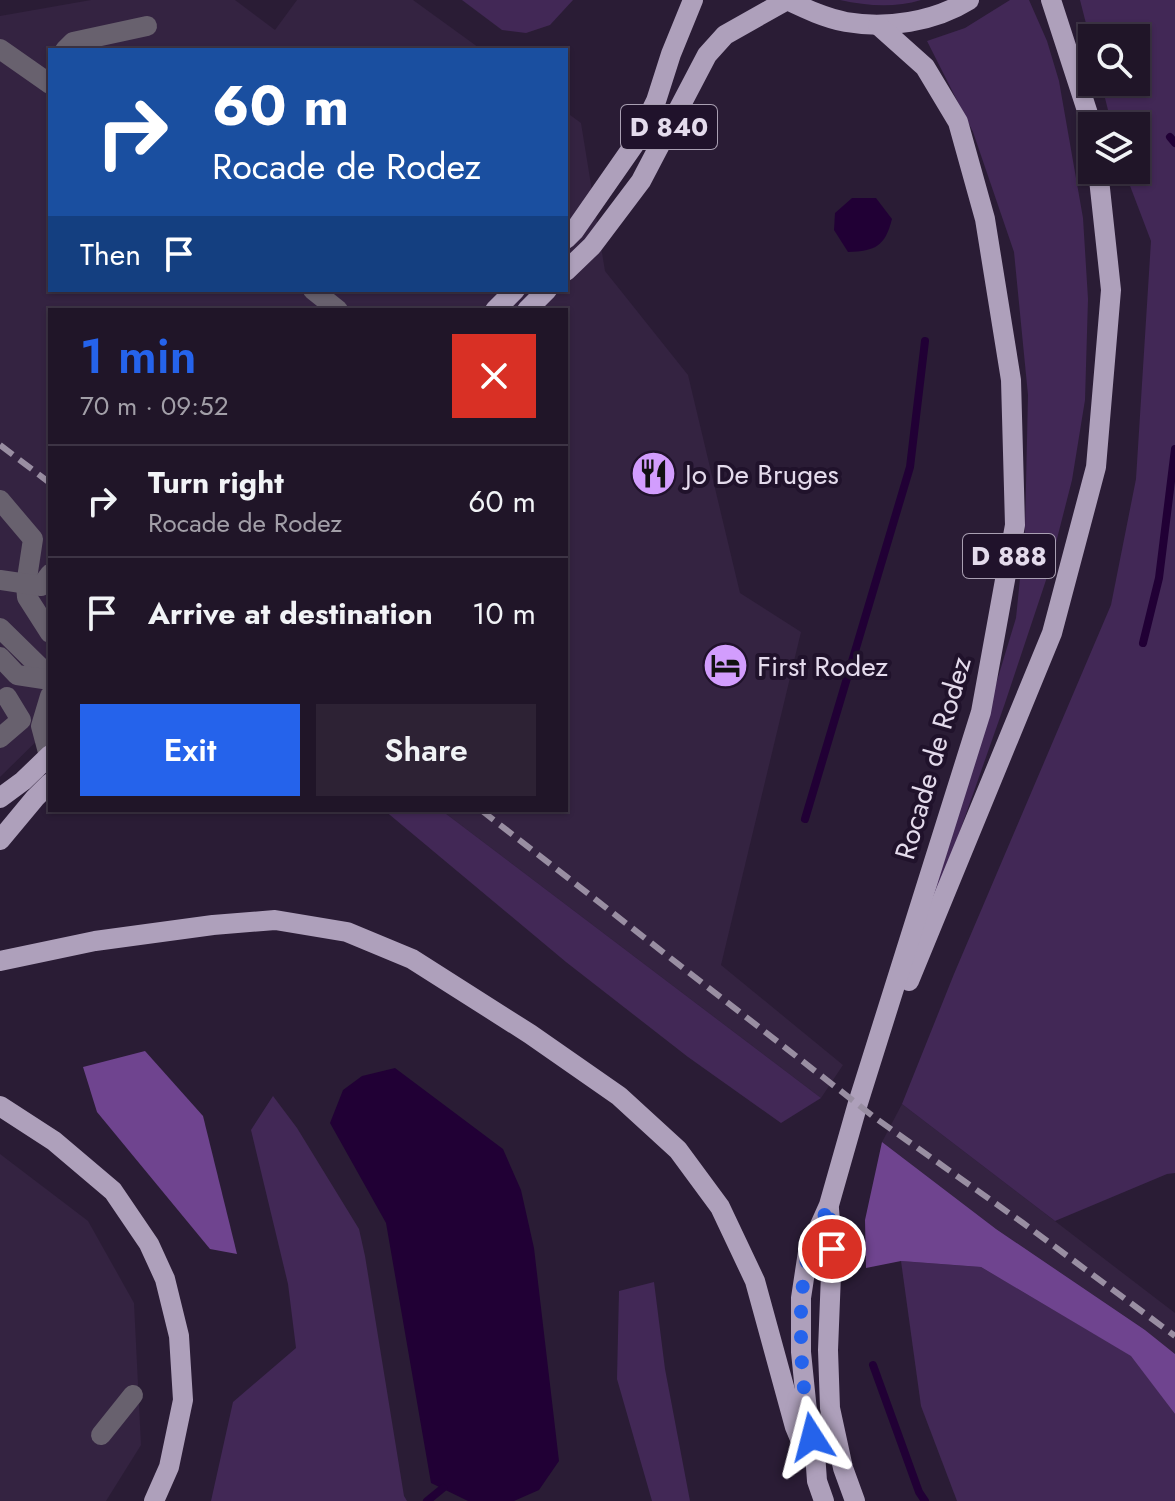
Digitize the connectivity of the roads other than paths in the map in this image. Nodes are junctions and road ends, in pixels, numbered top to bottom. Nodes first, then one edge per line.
1 (693, 0) edge
2 (787, 0) edge
3 (969, 0) edge
4 (1051, 0) edge
5 (878, 25) junction
6 (147, 26) dead end
7 (67, 48) edge
8 (0, 49) edge
9 (47, 75) edge
10 (1087, 112) edge
11 (1100, 184) edge
12 (568, 237) edge
13 (568, 269) edge
14 (316, 292) edge
15 (513, 292) edge
16 (545, 292) edge
17 (336, 308) edge
18 (497, 308) edge
19 (529, 308) edge
20 (0, 500) edge
21 (0, 564) edge
22 (0, 580) edge
23 (42, 585) edge
24 (0, 628) edge
25 (48, 630) edge
26 (0, 657) edge
27 (48, 678) edge
28 (48, 680) edge
29 (48, 681) edge
30 (4, 694) edge
31 (48, 703) edge
32 (0, 738) edge
33 (48, 749) edge
34 (48, 758) edge
35 (48, 785) edge
36 (0, 798) edge
37 (0, 840) edge
38 (0, 961) edge
39 (858, 1103) junction
40 (0, 1106) edge
41 (829, 1205) junction
42 (133, 1395) dead end
43 (101, 1435) dead end
44 (817, 1481) junction
45 (154, 1501) edge
46 (824, 1501) edge
47 (855, 1501) edge

1 - 12 main road, D 840
2 - 5 main road
2 - 13 main road, D 840
3 - 5 main road
4 - 10 main road
5 - 39 main road, Rocade de Rodez / D 888
6 - 7 lane
8 - 9 lane
11 - 39 main road, Rocade de Rodez / D 888
14 - 17 lane
15 - 18 main road
16 - 19 main road
20 - 23 lane
21 - 23 lane
22 - 23 lane
23 - 25 lane
24 - 27 lane
26 - 28 lane
29 - 30 lane
30 - 32 lane
31 - 33 lane
34 - 36 main road
35 - 37 main road
38 - 44 main road
39 - 41 main road, Rocade de Rodez / D 888
40 - 45 main road
41 - 44 main road, Rocade de Rodez / D 888
41 - 47 main road, Rocade de Rodez / D 888
42 - 43 lane
44 - 46 main road, Rocade de Rodez / D 888

